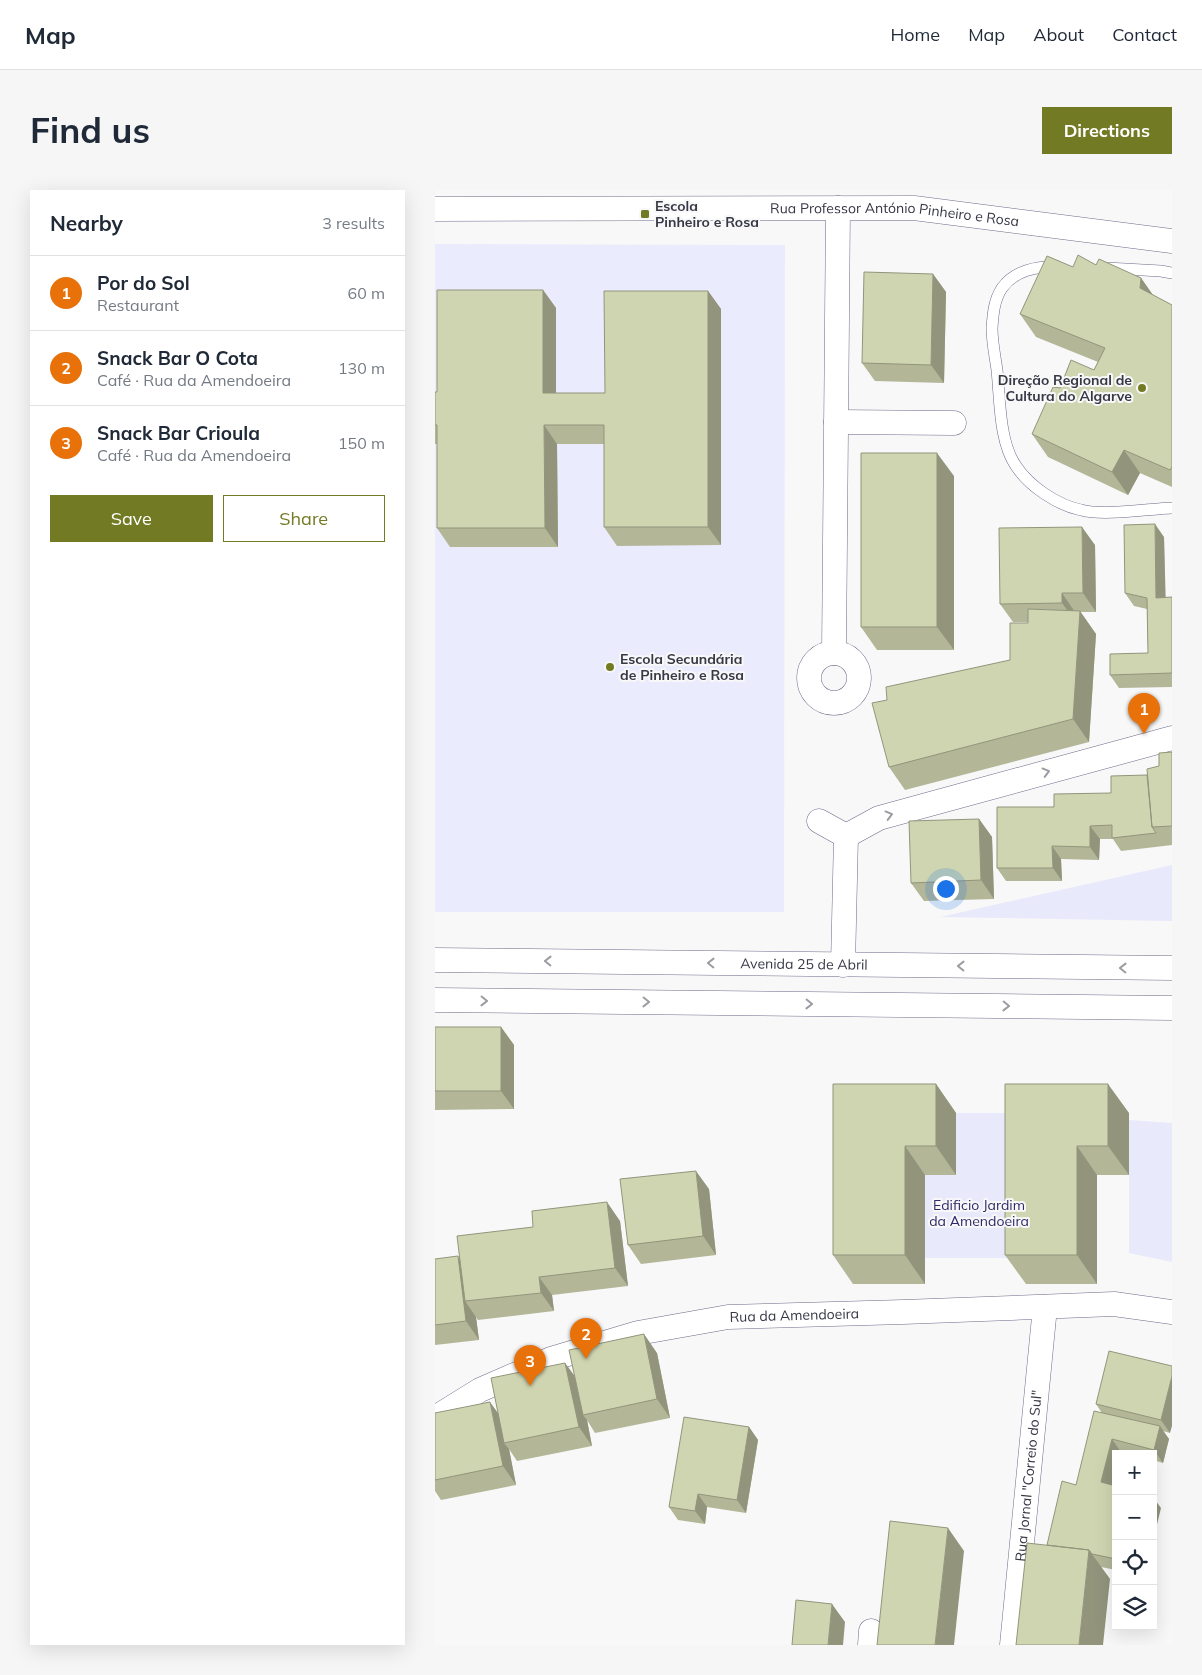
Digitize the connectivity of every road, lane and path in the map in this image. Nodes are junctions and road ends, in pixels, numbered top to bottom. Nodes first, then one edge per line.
1 (671, 199) edge
2 (838, 208) junction
3 (435, 209) edge
4 (1172, 241) edge
5 (1066, 266) edge
6 (1095, 268) edge
7 (1172, 273) edge
8 (836, 422) junction
9 (954, 423) dead end
10 (1172, 508) edge
11 (834, 653) dead end
12 (1172, 738) edge
13 (819, 820) dead end
14 (845, 836) junction
15 (435, 960) edge
16 (843, 965) junction
17 (1172, 968) edge
18 (435, 1000) edge
19 (1172, 1008) edge
20 (1045, 1307) junction
21 (1172, 1312) edge
22 (435, 1418) edge
23 (1012, 1645) edge

1 - 2 street, Rua Professor António Pinheiro e Rosa
1 - 3 street, Rua Professor António Pinheiro e Rosa
2 - 4 street, Rua Professor António Pinheiro e Rosa
2 - 8 street
5 - 10 lane
6 - 7 lane
8 - 9 street
8 - 11 street
14 -> 12 street
13 - 14 street
14 - 16 street
16 -> 15 street, Avenida 25 de Abril
17 -> 16 street, Avenida 25 de Abril
18 -> 19 street
20 - 21 street, Rua da Amendoeira
20 - 22 street, Rua da Amendoeira
20 - 23 street, Rua Jornal "Correio do Sul"

